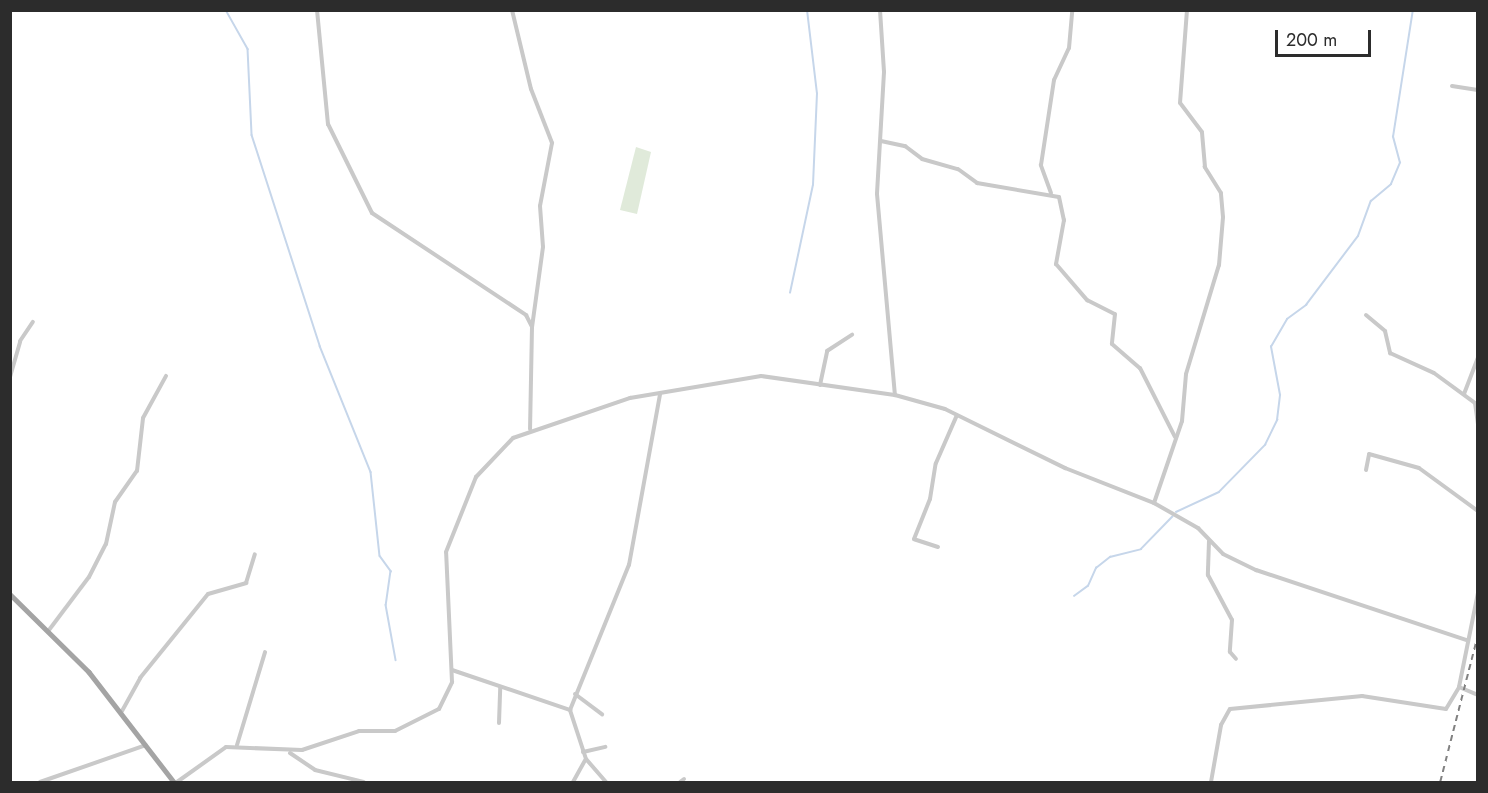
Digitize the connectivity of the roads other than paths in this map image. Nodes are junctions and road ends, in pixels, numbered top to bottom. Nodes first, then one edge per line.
1 (317, 10) edge
2 (512, 10) edge
3 (880, 10) edge
4 (1072, 10) edge
5 (1187, 10) edge
6 (1452, 86) dead end
7 (1478, 90) edge
8 (881, 141) junction
9 (1051, 194) junction
10 (1366, 315) dead end
11 (33, 322) dead end
12 (532, 327) junction
13 (852, 335) dead end
14 (1478, 358) edge
15 (166, 376) dead end
16 (10, 377) edge
17 (820, 385) junction
18 (660, 394) junction
19 (1464, 394) junction
20 (895, 395) junction
21 (957, 415) junction
22 (1478, 424) edge
23 (530, 429) junction
24 (1175, 438) junction
25 (1366, 470) dead end
26 (1154, 503) junction
27 (1478, 511) edge
28 (1209, 540) junction
29 (938, 547) dead end
30 (255, 554) dead end
31 (1478, 593) edge
32 (10, 594) edge
33 (49, 630) junction
34 (1467, 640) junction
35 (265, 652) dead end
36 (1236, 659) dead end
37 (452, 670) junction
38 (500, 687) junction
39 (1459, 687) junction
40 (575, 694) junction
41 (1478, 695) edge
42 (570, 710) junction
43 (122, 711) junction
44 (602, 714) dead end
45 (498, 723) dead end
46 (146, 745) junction
47 (237, 745) junction
48 (605, 747) dead end
49 (289, 752) junction
50 (583, 752) junction
51 (585, 759) junction
52 (40, 783) edge
53 (176, 783) edge
54 (364, 783) edge
55 (573, 783) edge
56 (606, 783) edge
57 (1211, 783) edge

1 - 12 street
2 - 12 street
3 - 8 street
4 - 9 street
5 - 24 street
6 - 7 street
8 - 9 street
8 - 20 street
9 - 24 street
10 - 19 street
11 - 16 street
12 - 23 street
13 - 17 street
14 - 19 street
15 - 33 street
17 - 18 street
17 - 20 street
18 - 23 street
18 - 40 street
19 - 22 street
20 - 21 street
21 - 26 street
21 - 29 street
23 - 37 street
24 - 26 street
25 - 27 street
26 - 28 street
28 - 34 street
28 - 36 street
30 - 43 street
31 - 34 street
32 - 33 main road
33 - 43 main road
34 - 39 street
35 - 47 street
37 - 38 street
37 - 49 street
38 - 42 street
38 - 45 street
39 - 41 street
39 - 57 street
40 - 42 street
40 - 44 street
42 - 50 street
43 - 46 main road
46 - 52 street
46 - 53 main road
47 - 49 street
47 - 53 street
48 - 50 street
49 - 54 street
50 - 51 street
51 - 55 street
51 - 56 street

